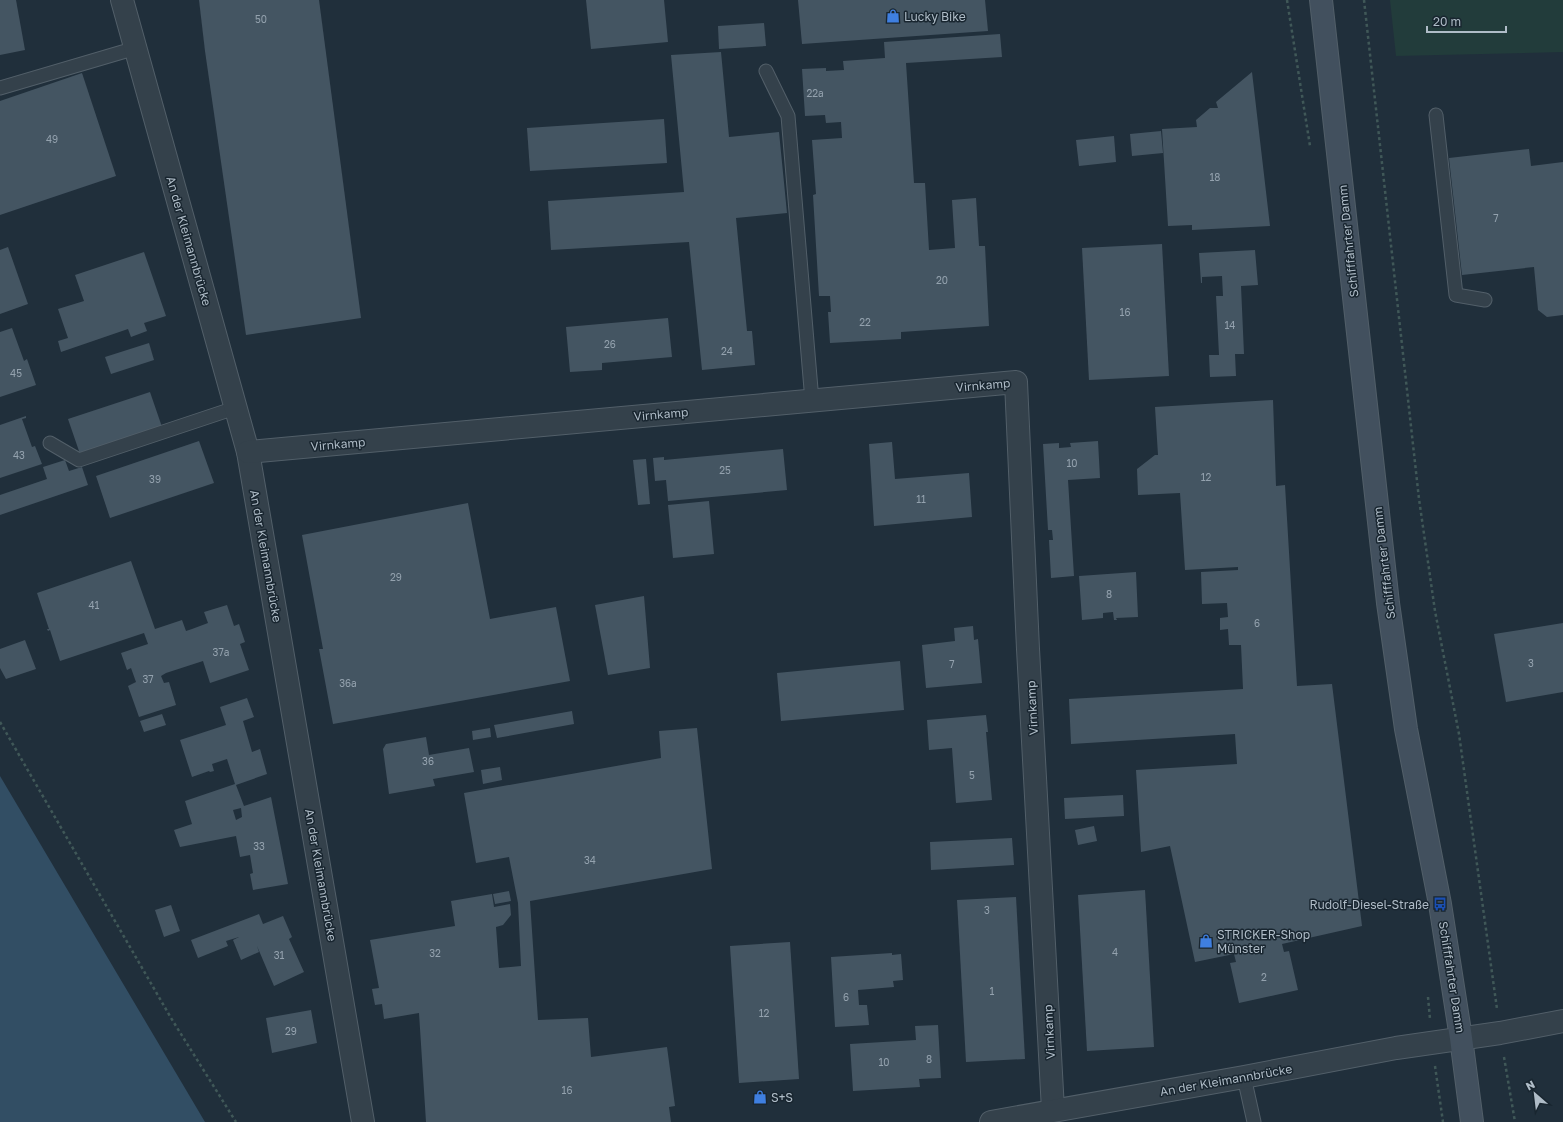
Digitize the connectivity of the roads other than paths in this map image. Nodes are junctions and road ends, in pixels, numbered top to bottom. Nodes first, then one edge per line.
1 (122, 0) edge
2 (1321, 0) edge
3 (136, 48) junction
4 (766, 71) dead end
5 (0, 88) edge
6 (1436, 115) dead end
7 (1485, 300) dead end
8 (812, 401) junction
9 (235, 408) junction
10 (50, 444) dead end
11 (248, 452) junction
12 (1563, 1021) edge
13 (1461, 1038) junction
14 (1244, 1077) junction
15 (1053, 1110) junction
16 (364, 1122) edge
17 (992, 1122) edge
18 (1254, 1122) edge
19 (1472, 1122) edge

1 - 3 street, An der Kleimannbrücke
2 - 13 main road, Schifffahrter Damm
3 - 5 lane
3 - 9 street, An der Kleimannbrücke
4 - 8 lane
6 - 7 lane
8 - 11 street, Virnkamp
8 - 15 street, Virnkamp
9 - 10 lane
9 - 11 street, An der Kleimannbrücke
11 - 16 street, An der Kleimannbrücke
12 - 13 street
13 - 14 street, An der Kleimannbrücke
13 - 19 main road, Schifffahrter Damm
14 - 15 street, An der Kleimannbrücke
14 - 18 lane
15 - 17 street, An der Kleimannbrücke

